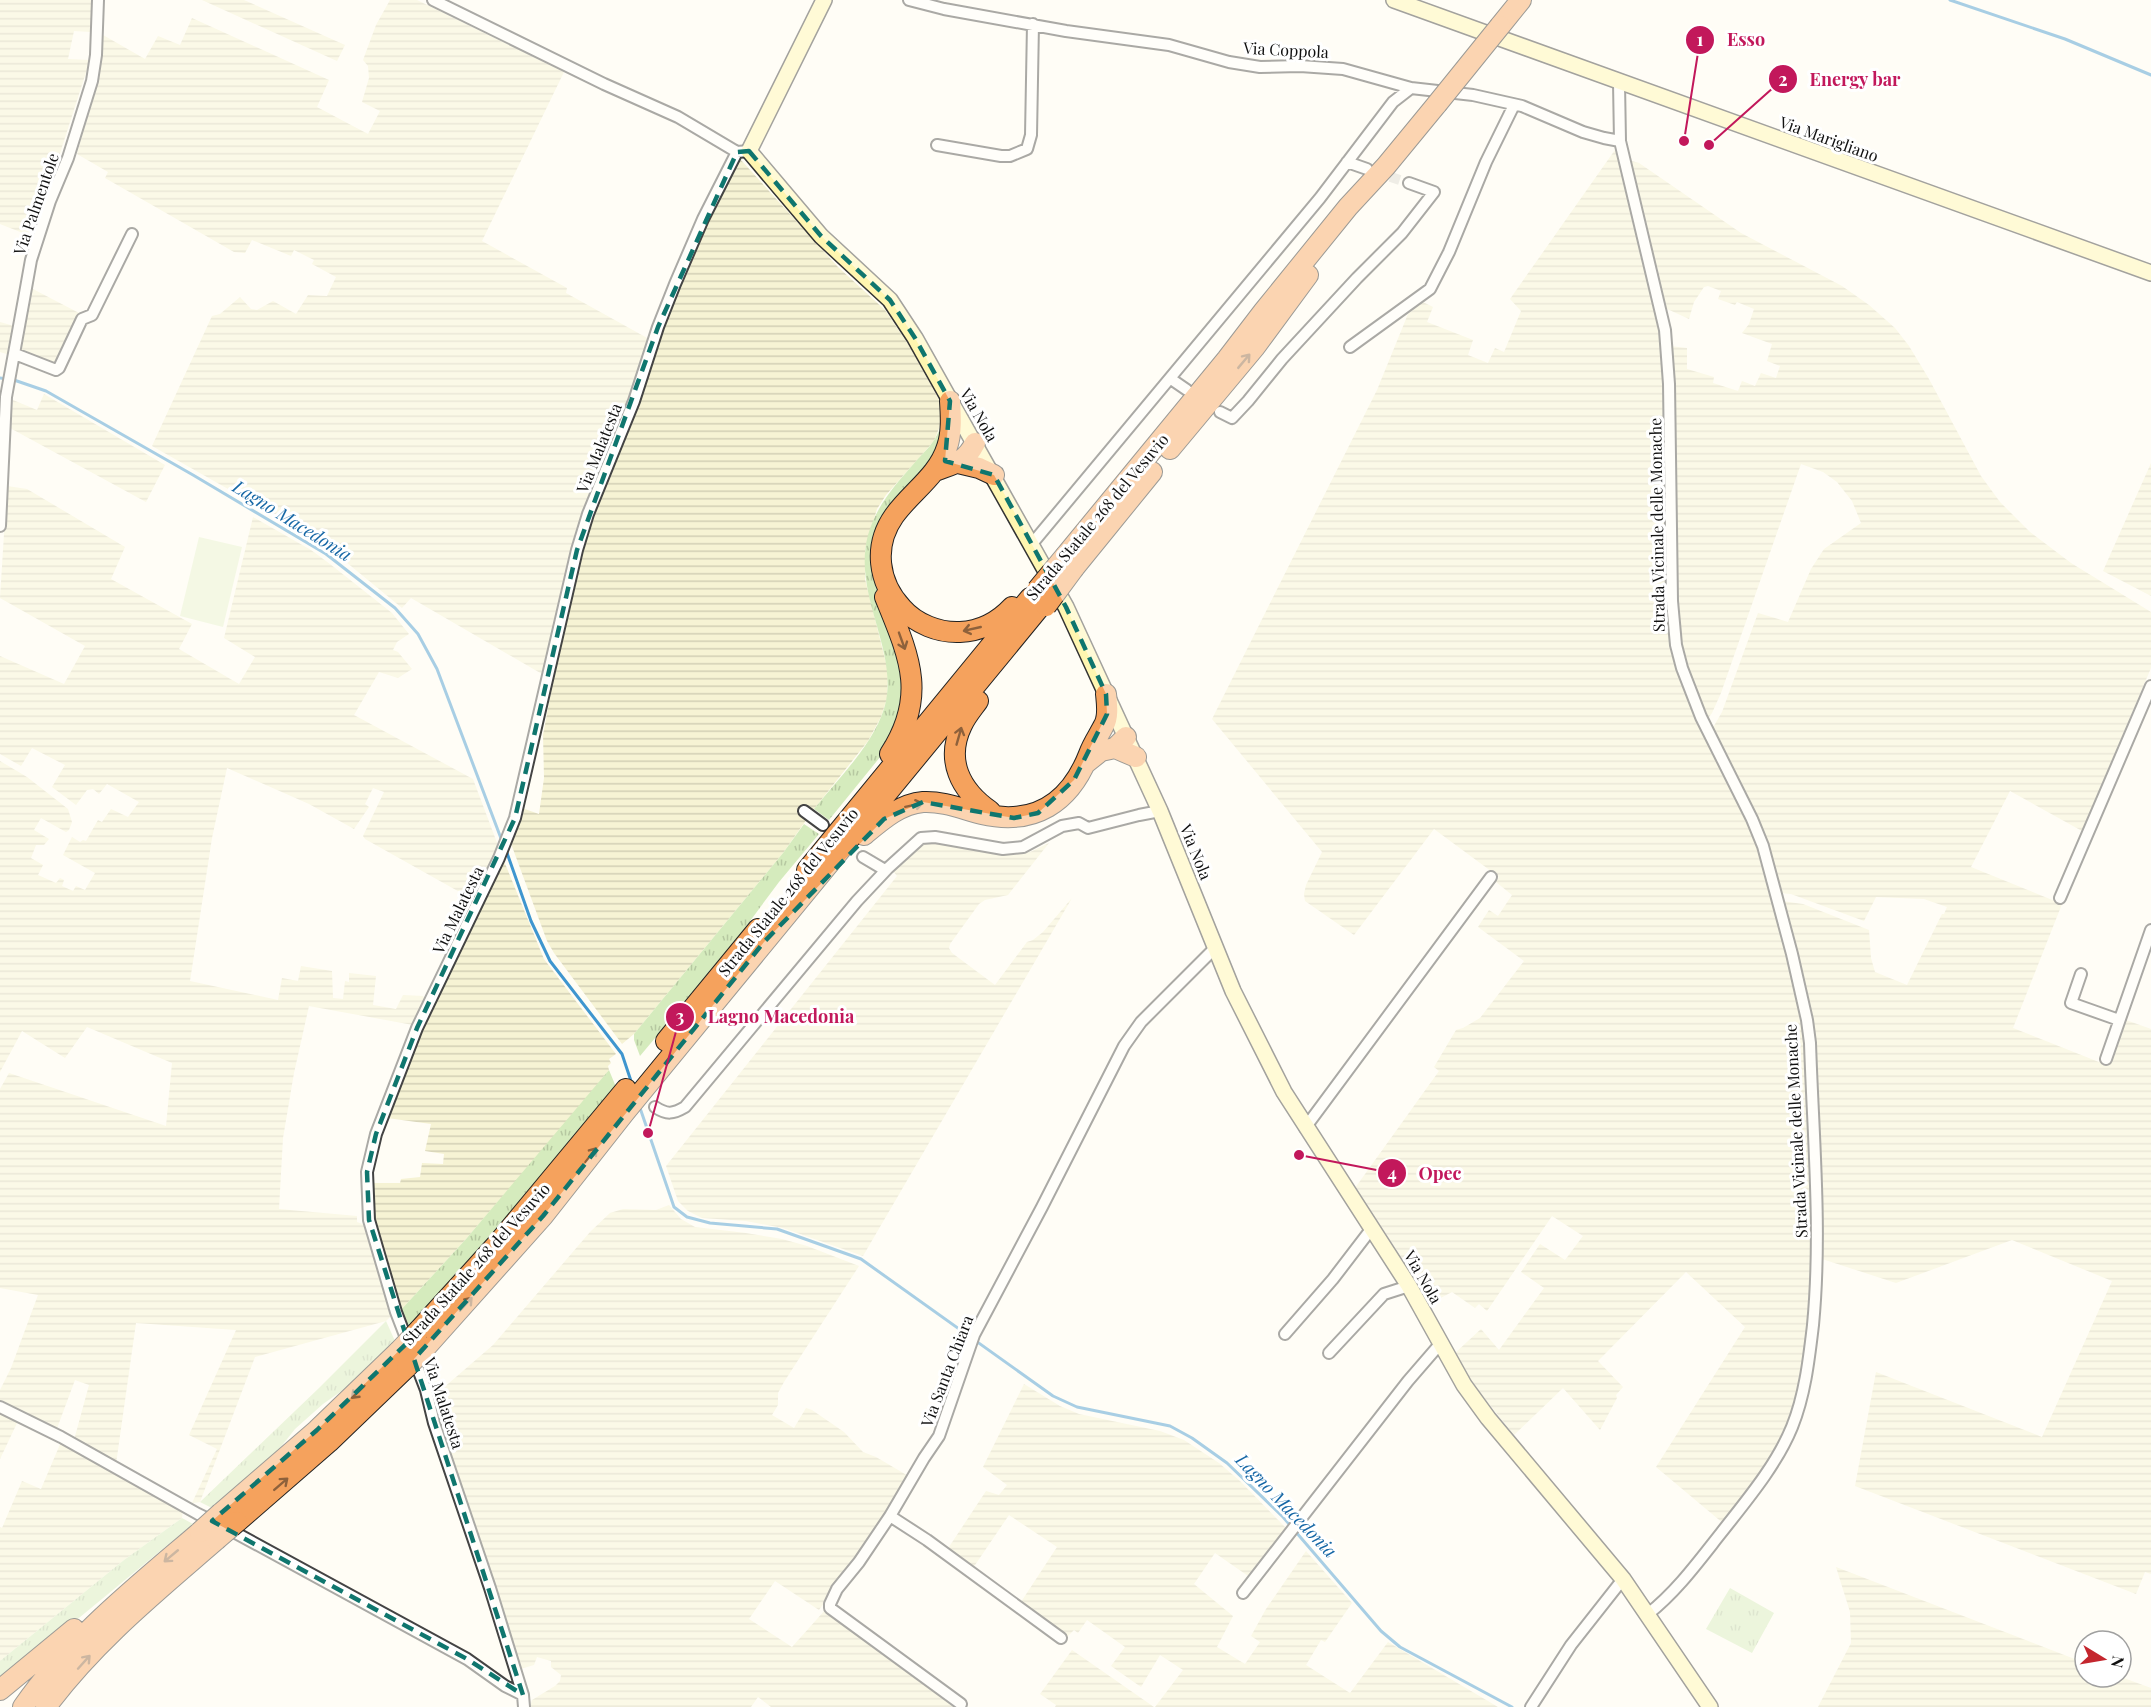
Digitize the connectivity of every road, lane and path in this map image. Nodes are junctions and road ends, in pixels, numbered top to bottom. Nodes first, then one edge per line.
1 (98, 0) edge
2 (433, 0) edge
3 (824, 0) edge
4 (909, 0) edge
5 (1394, 0) edge
6 (1521, 0) edge
7 (1033, 24) junction
8 (1619, 83) junction
9 (1411, 88) junction
10 (1515, 105) junction
11 (1620, 141) junction
12 (937, 145) dead end
13 (743, 151) junction
14 (1347, 162) junction
15 (1377, 167) junction
16 (1409, 183) tunnel mouth
17 (132, 234) dead end
18 (2151, 273) edge
19 (1350, 346) dead end
20 (15, 354) junction
21 (5, 376) edge
22 (1171, 379) junction
23 (1187, 390) dead end
24 (950, 401) junction
25 (1220, 412) dead end
26 (974, 442) junction
27 (953, 455) junction
28 (994, 475) junction
29 (0, 526) edge
30 (1031, 545) junction
31 (1067, 557) junction
32 (885, 586) junction
33 (1040, 595) junction
34 (2151, 686) edge
35 (1106, 694) junction
36 (1098, 735) junction
37 (1122, 739) junction
38 (1136, 757) joint
39 (1086, 763) junction
40 (1160, 811) junction
41 (804, 812) dead end
42 (1000, 816) junction
43 (823, 825) tunnel mouth
44 (828, 844) junction
45 (863, 856) tunnel mouth
46 (885, 870) junction
47 (1491, 877) dead end
48 (2060, 898) dead end
49 (2151, 930) edge
50 (764, 942) junction
51 (1215, 948) junction
52 (2081, 974) dead end
53 (2119, 1020) junction
54 (2106, 1059) dead end
55 (651, 1070) junction
56 (655, 1107) dead end
57 (1305, 1128) junction
58 (1372, 1228) junction
59 (1408, 1286) junction
60 (1285, 1334) dead end
61 (1440, 1344) junction
62 (1329, 1353) dead end
63 (0, 1407) edge
64 (890, 1516) junction
65 (208, 1536) junction
66 (1623, 1579) junction
67 (142, 1581) junction
68 (1243, 1593) dead end
69 (1648, 1614) junction
70 (1061, 1638) dead end
71 (0, 1690) edge
72 (523, 1695) junction
73 (961, 1704) dead end
74 (23, 1707) edge
75 (46, 1707) edge
76 (524, 1707) edge
77 (1531, 1707) edge
78 (1710, 1707) edge

1 - 20 street, Via Palmentole
2 - 13 street
3 - 13 street
4 - 7 street, Via Coppola
5 - 8 street, Via Marigliano
6 - 15 highway, Strada Statale 268 del Vesuvio, bridge
7 - 9 street, Via Coppola
7 - 12 street
8 - 11 street, Strada Vicinale delle Monache
8 - 18 street, Via Marigliano
9 - 10 street, Via Coppola
9 - 14 street
10 - 11 street, Via Coppola
10 - 19 street
11 - 69 street, Strada Vicinale delle Monache
13 - 24 street, Via Nola
13 - 72 street, Via Malatesta
14 - 15 street
14 - 22 street
15 - 31 highway, Strada Statale 268 del Vesuvio
31 -> 15 highway, Strada Statale 268 del Vesuvio
16 - 25 street
17 - 20 street
20 - 21 street, Via Palmentole
21 - 29 street, Via Palmentole
22 - 23 street
22 - 30 street
24 - 26 street, Via Nola
24 - 27 highway
26 - 27 highway
26 - 28 street, Via Nola
27 - 28 highway
27 - 32 highway
28 - 30 street, Via Nola
30 - 35 street, Via Nola
31 - 33 highway, Strada Statale 268 del Vesuvio, bridge
33 -> 32 highway
32 -> 44 highway
42 -> 33 highway
33 - 44 highway, Strada Statale 268 del Vesuvio
33 - 50 highway, Strada Statale 268 del Vesuvio
34 - 48 street
35 - 36 highway
35 - 37 street, Via Nola
36 - 37 highway
36 - 39 highway
37 - 38 highway
37 - 39 highway
38 - 40 street, Via Nola
39 - 42 highway
40 - 46 street
40 - 51 street, Via Nola
41 - 43 street
50 -> 42 highway
44 - 55 highway, Strada Statale 268 del Vesuvio
45 - 46 street
46 - 56 street
47 - 57 street
49 - 53 street
50 - 55 highway, Strada Statale 268 del Vesuvio
51 - 57 street, Via Nola
51 - 64 street, Via Santa Chiara
52 - 53 street
53 - 54 street
55 - 65 highway, Strada Statale 268 del Vesuvio, bridge
57 - 58 street, Via Nola
58 - 59 street, Via Nola
58 - 60 street
59 - 61 street, Via Nola
59 - 62 street
61 - 66 street, Via Nola
61 - 68 street
63 - 72 street
64 - 70 street
64 - 73 street, Via Santa Chiara
65 -> 67 highway, Strada Statale 268 del Vesuvio
75 -> 65 highway, Strada Statale 268 del Vesuvio
66 - 69 street, Via Nola
66 - 77 street
67 - 71 highway
67 - 74 highway, Strada Statale 268 del Vesuvio
69 - 78 street, Via Nola
72 - 76 street, Via Malatesta

